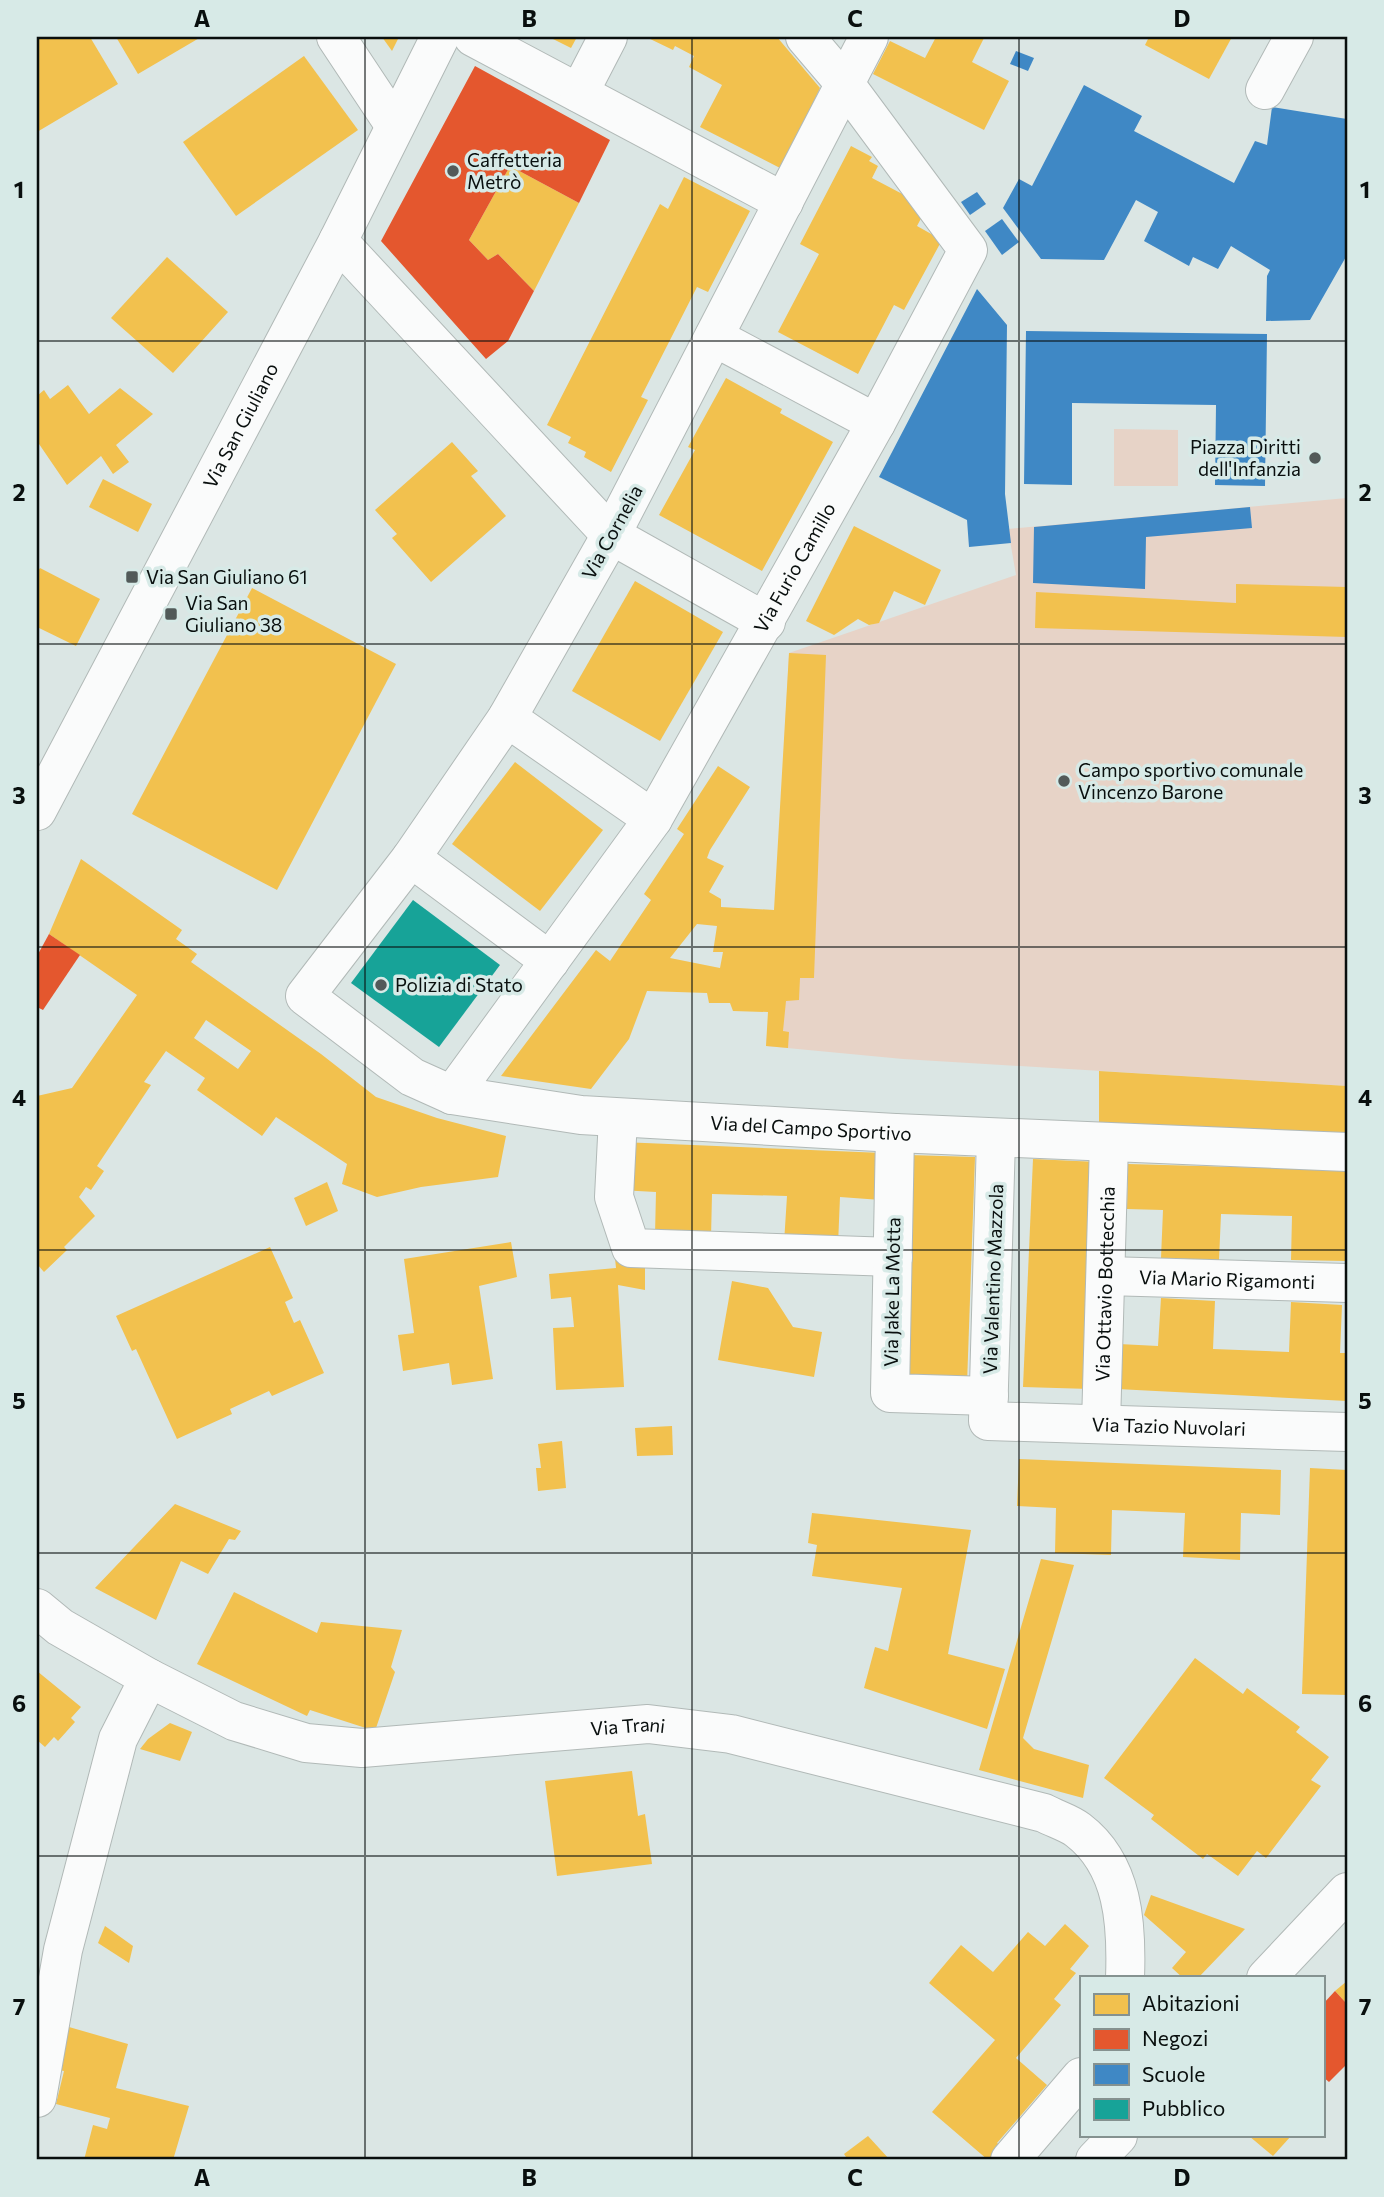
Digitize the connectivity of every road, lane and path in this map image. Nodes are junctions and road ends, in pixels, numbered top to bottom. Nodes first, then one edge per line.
1 (335, 37) edge
2 (440, 37) edge
3 (473, 37) edge
4 (608, 37) edge
5 (805, 37) edge
6 (869, 37) edge
7 (1294, 37) edge
8 (845, 84) junction
9 (1265, 90) dead end
10 (579, 93) junction
11 (395, 127) junction
12 (784, 202) junction
13 (338, 241) junction
14 (714, 337) junction
15 (876, 423) junction
16 (611, 535) junction
17 (766, 622) junction
18 (507, 718) junction
19 (37, 811) edge
20 (653, 819) junction
21 (411, 858) junction
22 (550, 961) junction
23 (305, 996) joint
24 (453, 1096) junction
25 (618, 1118) junction
26 (895, 1133) junction
27 (996, 1138) junction
28 (1109, 1143) junction
29 (1347, 1152) edge
30 (893, 1257) junction
31 (1105, 1276) junction
32 (1347, 1283) edge
33 (989, 1409) junction
34 (1101, 1424) junction
35 (1347, 1432) edge
36 (37, 1608) edge
37 (149, 1678) junction
38 (1347, 1892) edge
39 (1125, 1976) edge
40 (1268, 1976) edge
41 (1080, 2078) edge
42 (37, 2098) edge
43 (1116, 2138) edge
44 (1010, 2160) edge
45 (1095, 2160) edge

1 - 11 street
2 - 11 street, Via San Giuliano
3 - 10 street
4 - 10 street
5 - 8 street, Via Furio Camillo
6 - 8 street, Via Cornelia
7 - 9 street
8 - 12 street, Via Cornelia
8 - 15 street, Via Furio Camillo
10 - 12 street
11 - 13 street, Via San Giuliano
12 - 14 street, Via Cornelia
13 - 16 street
13 - 19 street, Via San Giuliano
14 - 15 street
14 - 16 street, Via Cornelia
15 - 17 street, Via Furio Camillo
16 - 17 street
16 - 18 street, Via Cornelia
17 - 20 street, Via Furio Camillo
18 - 20 street
18 - 21 street, Via Cornelia
20 - 22 street, Via Furio Camillo
21 - 22 street
21 - 23 street, Via Cornelia
22 - 24 street, Via Furio Camillo
23 - 24 street, Via del Campo Sportivo
24 - 25 street, Via del Campo Sportivo
25 - 26 street, Via del Campo Sportivo
25 - 30 street
26 - 27 street, Via del Campo Sportivo
26 - 30 street, Via Jake La Motta
27 - 28 street, Via del Campo Sportivo
27 - 33 street, Via Valentino Mazzola
28 - 29 street, Via del Campo Sportivo
28 - 31 street, Via Ottavio Bottecchia
30 - 33 street, Via Jake La Motta
31 - 32 street, Via Mario Rigamonti
31 - 34 street, Via Ottavio Bottecchia
33 - 34 street, Via Tazio Nuvolari
34 - 35 street, Via Tazio Nuvolari
36 - 37 street, Via Trani
37 - 39 street, Via Trani
37 - 42 street
38 - 40 street
41 - 44 street
43 - 45 street

